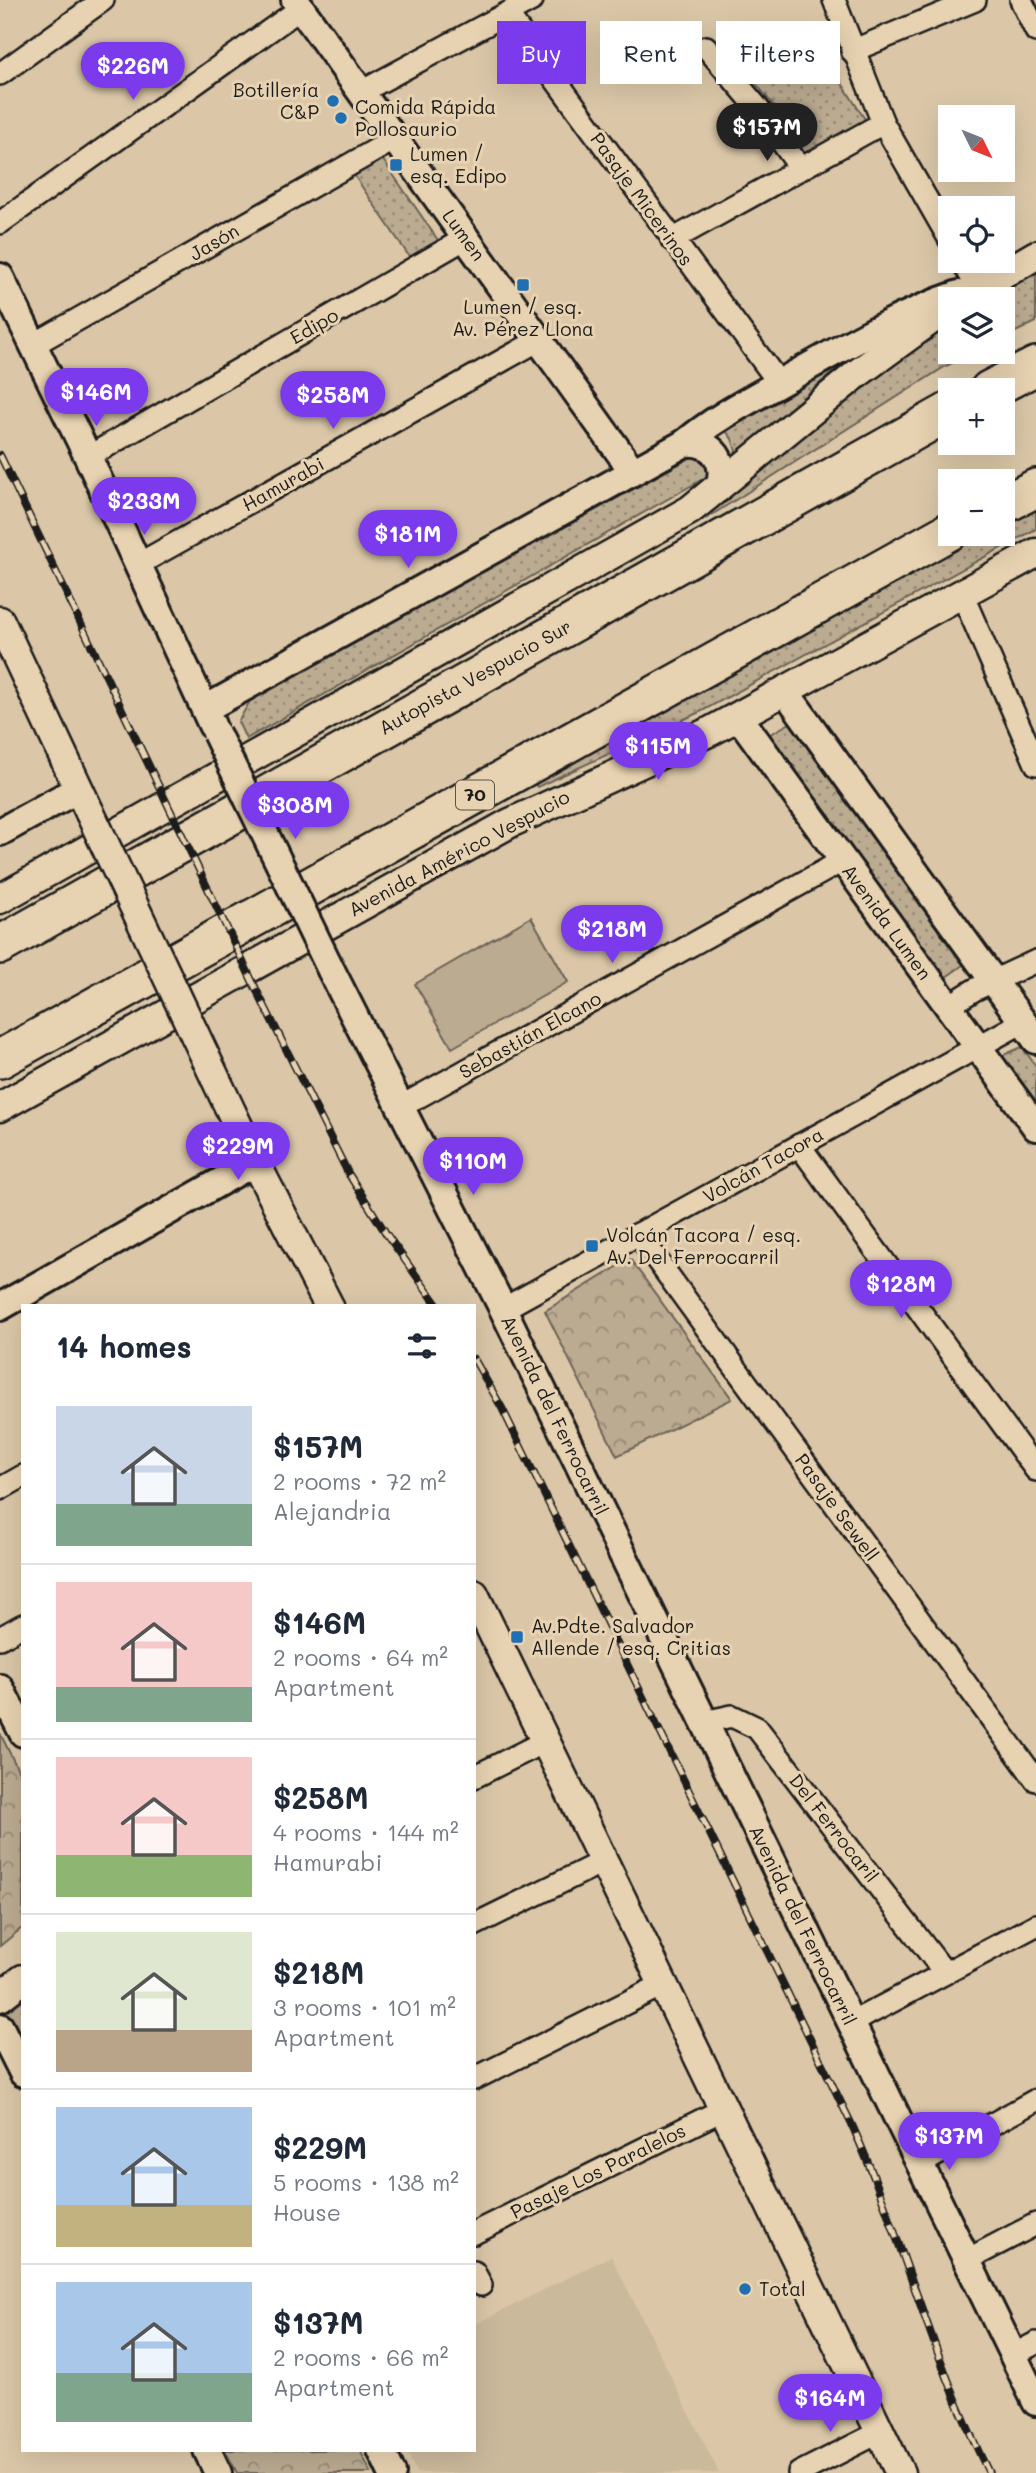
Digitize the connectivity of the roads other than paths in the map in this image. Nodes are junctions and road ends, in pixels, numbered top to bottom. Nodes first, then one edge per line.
1 (103, 0) edge
2 (532, 0) edge
3 (834, 0) edge
4 (975, 0) edge
5 (1021, 0) edge
6 (298, 4) edge
7 (507, 14) junction
8 (1036, 31) edge
9 (706, 47) dead end
10 (852, 51) junction
11 (0, 74) edge
12 (361, 92) junction
13 (883, 123) junction
14 (395, 139) junction
15 (801, 169) junction
16 (938, 219) edge
17 (0, 223) edge
18 (466, 238) junction
19 (672, 240) junction
20 (1036, 255) edge
21 (0, 277) edge
22 (981, 287) edge
23 (938, 305) edge
24 (938, 315) edge
25 (539, 340) junction
26 (33, 345) junction
27 (1036, 366) edge
28 (1012, 378) edge
29 (779, 383) junction
30 (938, 418) edge
31 (685, 443) junction
32 (88, 457) junction
33 (632, 470) junction
34 (1036, 488) edge
35 (718, 489) junction
36 (1015, 499) edge
37 (938, 538) edge
38 (1036, 553) edge
39 (136, 565) junction
40 (962, 594) junction
41 (0, 621) edge
42 (785, 691) junction
43 (739, 716) junction
44 (211, 721) junction
45 (1036, 764) edge
46 (84, 801) junction
47 (0, 832) edge
48 (842, 861) junction
49 (0, 899) edge
50 (0, 945) edge
51 (1036, 961) edge
52 (993, 981) junction
53 (949, 1006) junction
54 (1029, 1031) edge
55 (977, 1046) junction
56 (0, 1059) edge
57 (402, 1106) junction
58 (0, 1107) edge
59 (1036, 1127) edge
60 (799, 1145) junction
61 (255, 1162) junction
62 (638, 1234) junction
63 (326, 1304) edge
64 (0, 1307) edge
65 (503, 1309) junction
66 (1036, 1470) edge
67 (21, 1477) edge
68 (0, 1489) edge
69 (478, 1610) edge
70 (21, 1626) edge
71 (0, 1639) edge
72 (0, 1688) edge
73 (704, 1722) junction
74 (21, 1729) edge
75 (544, 1742) junction
76 (476, 1776) edge
77 (1036, 1780) edge
78 (602, 1862) junction
79 (476, 1924) edge
80 (1036, 1925) edge
81 (945, 1973) junction
82 (21, 1981) edge
83 (662, 1985) junction
84 (0, 1997) edge
85 (851, 2023) junction
86 (0, 2027) edge
87 (21, 2069) edge
88 (476, 2078) edge
89 (1036, 2100) edge
90 (722, 2110) junction
91 (920, 2164) junction
92 (1036, 2224) edge
93 (476, 2232) edge
94 (967, 2260) junction
95 (1024, 2349) edge
96 (1036, 2402) edge
97 (880, 2432) junction
98 (208, 2452) edge
99 (382, 2452) edge
100 (218, 2473) edge
101 (393, 2473) edge
102 (799, 2473) edge
103 (900, 2473) edge

1 - 11 street
2 - 7 street
3 - 10 street
4 - 10 street
5 - 8 street
6 - 12 street, Lumen
6 - 17 street
7 - 12 street
7 - 19 street, Pasaje Micerinos
9 - 15 street
10 - 13 street
12 - 14 street, Lumen
13 - 15 street
13 - 16 street
14 - 18 street, Lumen
14 - 26 street, Jasón
15 - 19 street
18 - 25 street, Lumen
18 - 32 street, Edipo
19 - 29 street, Pasaje Micerinos
20 - 22 main road
21 - 26 street, Avenida del Ferrocarril
23 - 29 street
24 - 35 main road
25 - 33 street, Lumen
25 - 39 street, Hamurabi
26 - 32 street, Avenida del Ferrocarril
27 - 28 highway
29 - 31 street
30 - 50 highway, Autopista Vespucio Sur
31 - 33 street
31 - 35 street
32 - 39 street, Avenida del Ferrocarril
33 - 44 street
34 - 36 highway
35 - 49 main road
37 - 56 highway, 70
38 - 40 main road, Avenida Américo Vespucio
39 - 44 street, Avenida del Ferrocarril
40 - 42 main road, Avenida Américo Vespucio
40 - 45 street
41 - 46 main road
42 - 43 main road, Avenida Américo Vespucio
42 - 52 street
43 - 48 street, Avenida Lumen
43 - 58 main road, Avenida Américo Vespucio
44 - 57 street, Avenida del Ferrocarril, bridge
46 - 47 street
46 - 61 main road, bridge
48 - 53 street, Avenida Lumen
48 - 57 street, Sebastián Elcano
51 - 52 street
52 - 53 street
52 - 54 street
53 - 55 street, Avenida Lumen
54 - 55 street, Volcán Tacora
55 - 59 street, Avenida Lumen
55 - 60 street, Volcán Tacora
57 - 65 street, Avenida del Ferrocarril
60 - 62 street, Volcán Tacora
60 - 66 street
61 - 63 main road
61 - 64 street
62 - 65 street, Volcán Tacora
62 - 77 street, Pasaje Sewell
65 - 73 street, Avenida del Ferrocarril
67 - 68 street
69 - 75 main road
70 - 71 street
72 - 74 street
73 - 81 street, Del Ferrocaril
73 - 85 street, Avenida del Ferrocarril
75 - 76 street
75 - 78 main road
78 - 79 street
78 - 83 main road
80 - 81 street
81 - 85 street
82 - 84 main road
83 - 88 street
83 - 90 main road
85 - 91 street, Avenida del Ferrocarril
86 - 87 street
89 - 91 street
90 - 93 street, Pasaje Los Paralelos
90 - 97 main road
91 - 94 street, Avenida del Ferrocarril
92 - 94 street
94 - 95 street, Avenida del Ferrocarril
95 - 96 street, Avenida del Ferrocarril
97 - 102 street
97 - 103 main road
98 - 100 street
99 - 101 street

